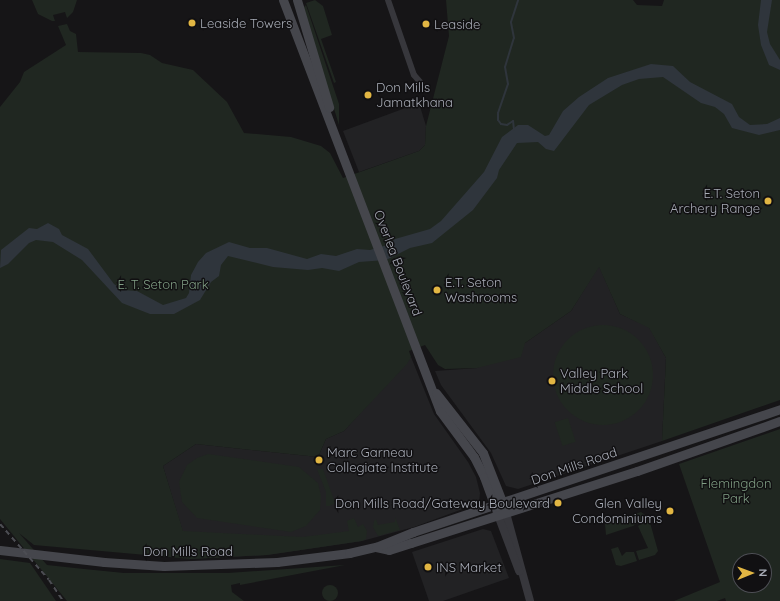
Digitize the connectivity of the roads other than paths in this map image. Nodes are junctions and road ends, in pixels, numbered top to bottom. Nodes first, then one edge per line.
1 (297, 0) edge
2 (388, 0) edge
3 (286, 1) edge
4 (421, 83) dead end
5 (340, 147) junction
6 (780, 409) edge
7 (780, 421) edge
8 (501, 510) junction
9 (0, 550) edge
10 (530, 601) edge

1 - 5 main road, Overlea Boulevard
2 - 4 street
3 - 5 main road, Overlea Boulevard
5 - 8 main road, Overlea Boulevard
6 - 8 main road, Don Mills Road
7 - 8 main road, Don Mills Road
8 - 9 main road, Don Mills Road
8 - 10 street

